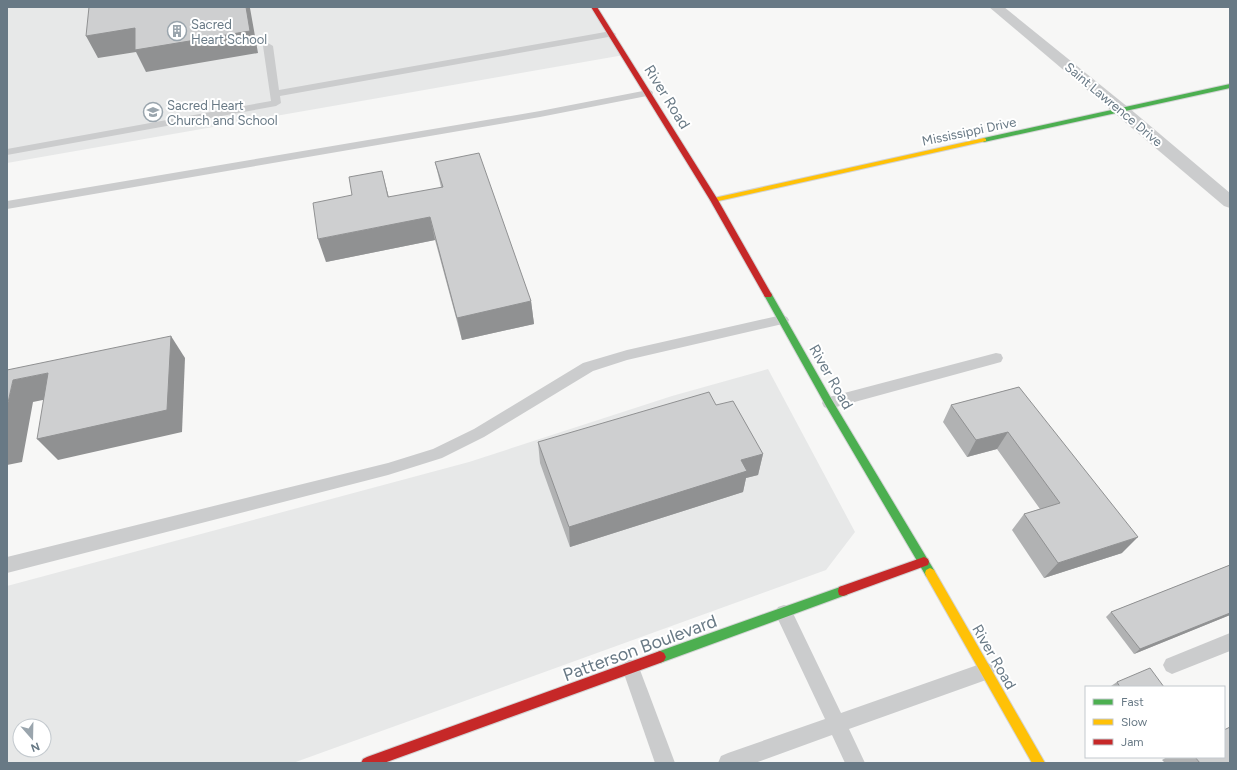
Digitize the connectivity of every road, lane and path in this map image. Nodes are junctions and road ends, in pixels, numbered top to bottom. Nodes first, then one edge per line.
1 (594, 7) edge
2 (996, 7) edge
3 (611, 34) junction
4 (268, 46) dead end
5 (1230, 86) edge
6 (648, 93) junction
7 (275, 94) junction
8 (1124, 111) junction
9 (7, 152) edge
10 (714, 200) junction
11 (1230, 202) edge
12 (7, 205) edge
13 (782, 320) junction
14 (996, 358) dead end
15 (829, 403) junction
16 (924, 562) junction
17 (7, 565) edge
18 (784, 613) junction
19 (1230, 642) edge
20 (1172, 665) dead end
21 (631, 668) junction
22 (986, 671) junction
23 (836, 724) junction
24 (367, 763) edge
25 (665, 763) edge
26 (728, 763) edge
27 (855, 763) edge
28 (1040, 763) edge

1 - 3 street, River Road
2 - 8 street, Saint Lawrence Drive
3 - 6 street, River Road
3 - 7 lane
4 - 7 lane
5 - 8 street, Mississippi Drive
6 - 10 street, River Road
6 - 12 lane
7 - 9 lane
8 - 10 street, Mississippi Drive
8 - 11 street, Saint Lawrence Drive
10 - 13 street, River Road
13 - 15 street, River Road
13 - 17 lane
14 - 15 lane
15 - 16 street, River Road
16 - 18 street, Patterson Boulevard
16 - 22 street, River Road
18 - 21 street, Patterson Boulevard
18 - 23 lane
19 - 20 lane
21 - 24 street, Patterson Boulevard
21 - 25 lane
22 - 23 lane
22 - 28 street, River Road
23 - 26 lane
23 - 27 lane

